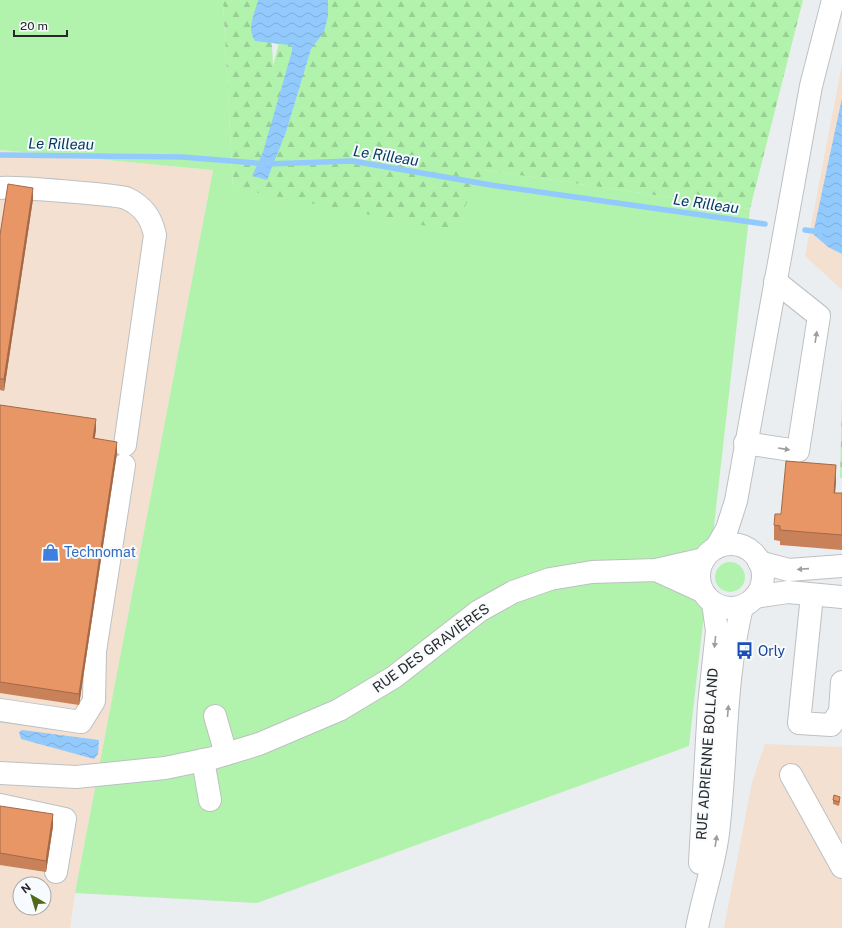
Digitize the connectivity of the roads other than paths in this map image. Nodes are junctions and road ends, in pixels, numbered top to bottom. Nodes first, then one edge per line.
1 (833, 0) edge
2 (0, 188) edge
3 (775, 281) junction
4 (745, 443) junction
5 (736, 501) junction
6 (710, 553) junction
7 (753, 555) junction
8 (842, 566) edge
9 (656, 570) junction
10 (812, 595) junction
11 (708, 597) junction
12 (842, 597) edge
13 (748, 602) junction
14 (842, 682) edge
15 (0, 710) edge
16 (215, 716) dead end
17 (226, 754) junction
18 (203, 760) junction
19 (0, 773) edge
20 (791, 775) dead end
21 (210, 800) dead end
22 (0, 805) edge
23 (842, 867) edge
24 (56, 872) dead end
25 (701, 906) junction
26 (697, 928) edge

1 - 3 main road
2 - 15 main road
3 - 4 main road
4 -> 3 main road
4 - 5 main road
5 - 6 main road
5 - 7 main road
6 - 7 main road
6 - 9 main road, RUE DES GRAVIÈRES
6 - 11 main road
8 -> 7 main road
7 - 13 main road
9 - 11 main road, RUE DES GRAVIÈRES
9 - 17 main road, RUE DES GRAVIÈRES
10 - 12 main road
10 - 13 main road
10 - 14 main road
11 - 13 main road
11 -> 25 main road, RUE ADRIENNE BOLLAND
25 -> 13 main road, RUE ADRIENNE BOLLAND
16 - 17 main road
17 - 18 main road, RUE DES GRAVIÈRES
18 - 19 main road, RUE DES GRAVIÈRES
18 - 21 main road
20 - 23 main road
22 - 24 main road
25 - 26 main road, RUE ADRIENNE BOLLAND

